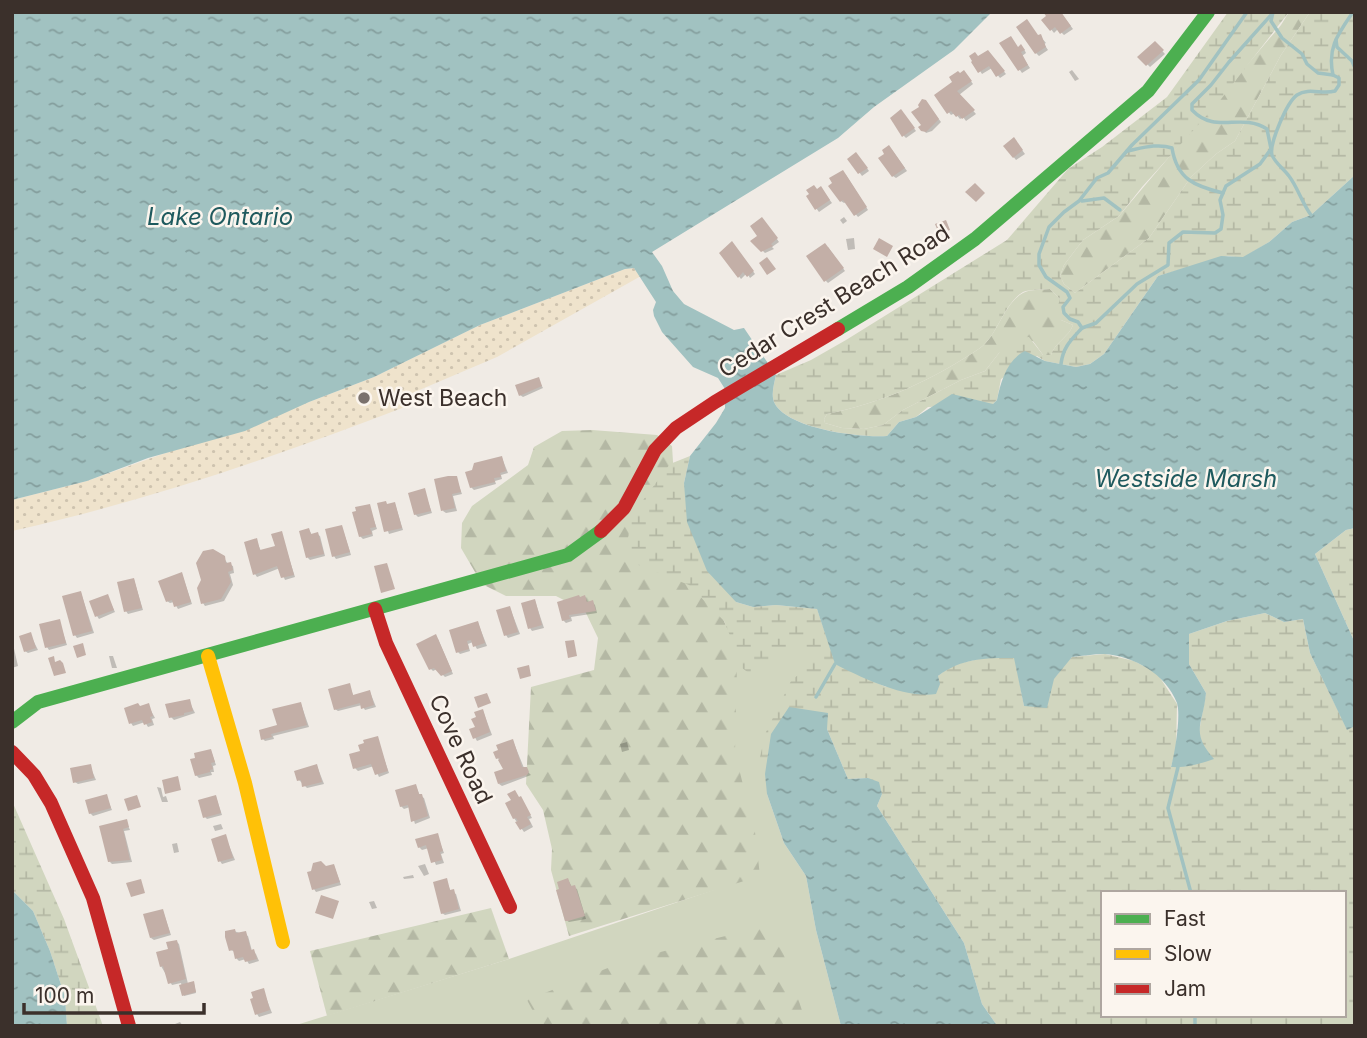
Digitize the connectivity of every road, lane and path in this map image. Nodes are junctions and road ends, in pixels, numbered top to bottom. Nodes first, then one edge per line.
1 (1208, 12) edge
2 (375, 609) junction
3 (208, 656) junction
4 (12, 722) edge
5 (12, 752) edge
6 (510, 906) dead end
7 (283, 942) dead end
8 (129, 1026) edge

1 - 2 street, Cedar Crest Beach Road
2 - 3 street
2 - 6 street, Cove Road
3 - 4 street
3 - 7 street
5 - 8 street

